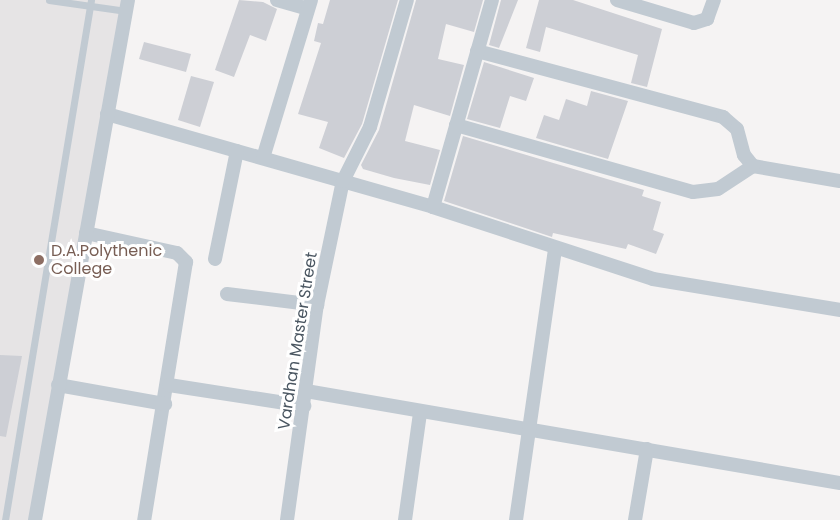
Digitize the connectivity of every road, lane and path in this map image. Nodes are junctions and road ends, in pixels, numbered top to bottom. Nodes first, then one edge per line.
1 (49, 0) edge
2 (277, 0) edge
3 (407, 0) edge
4 (492, 0) edge
5 (714, 0) edge
6 (622, 1) edge
7 (91, 3) edge
8 (310, 4) edge
9 (127, 6) edge
10 (477, 51) junction
11 (107, 114) junction
12 (456, 125) junction
13 (237, 151) junction
14 (263, 158) junction
15 (753, 166) junction
16 (343, 181) junction
17 (840, 181) edge
18 (433, 207) junction
19 (86, 233) junction
20 (555, 248) junction
21 (215, 259) dead end
22 (227, 294) dead end
23 (317, 305) junction
24 (840, 310) edge
25 (58, 385) junction
26 (169, 385) junction
27 (306, 391) junction
28 (165, 404) junction
29 (304, 406) junction
30 (420, 413) junction
31 (530, 432) junction
32 (647, 449) junction
33 (840, 483) edge
34 (5, 520) edge
35 (35, 520) edge
36 (144, 520) edge
37 (287, 520) edge
38 (405, 520) edge
39 (516, 520) edge
40 (635, 520) edge

1 - 7 lane
2 - 8 street
3 - 16 street, Vardhan Master Street
4 - 10 street
5 - 6 street
7 - 9 lane
7 - 34 lane
8 - 14 street
9 - 11 street
10 - 12 street
10 - 15 street
11 - 13 street
11 - 19 street
12 - 15 street
12 - 18 street
13 - 14 street
13 - 21 street
14 - 16 street
15 - 17 street
16 - 18 street
16 - 23 street, Vardhan Master Street
18 - 20 street
19 - 25 street
19 - 26 street
20 - 24 street
20 - 31 street
22 - 23 street
23 - 27 street, Vardhan Master Street
25 - 28 street
25 - 35 street
26 - 28 street
26 - 29 street
27 - 29 street, Vardhan Master Street
27 - 30 street
28 - 36 street
29 - 37 street, Vardhan Master Street
30 - 31 street
30 - 38 street
31 - 32 street
31 - 39 street
32 - 33 street
32 - 40 street

